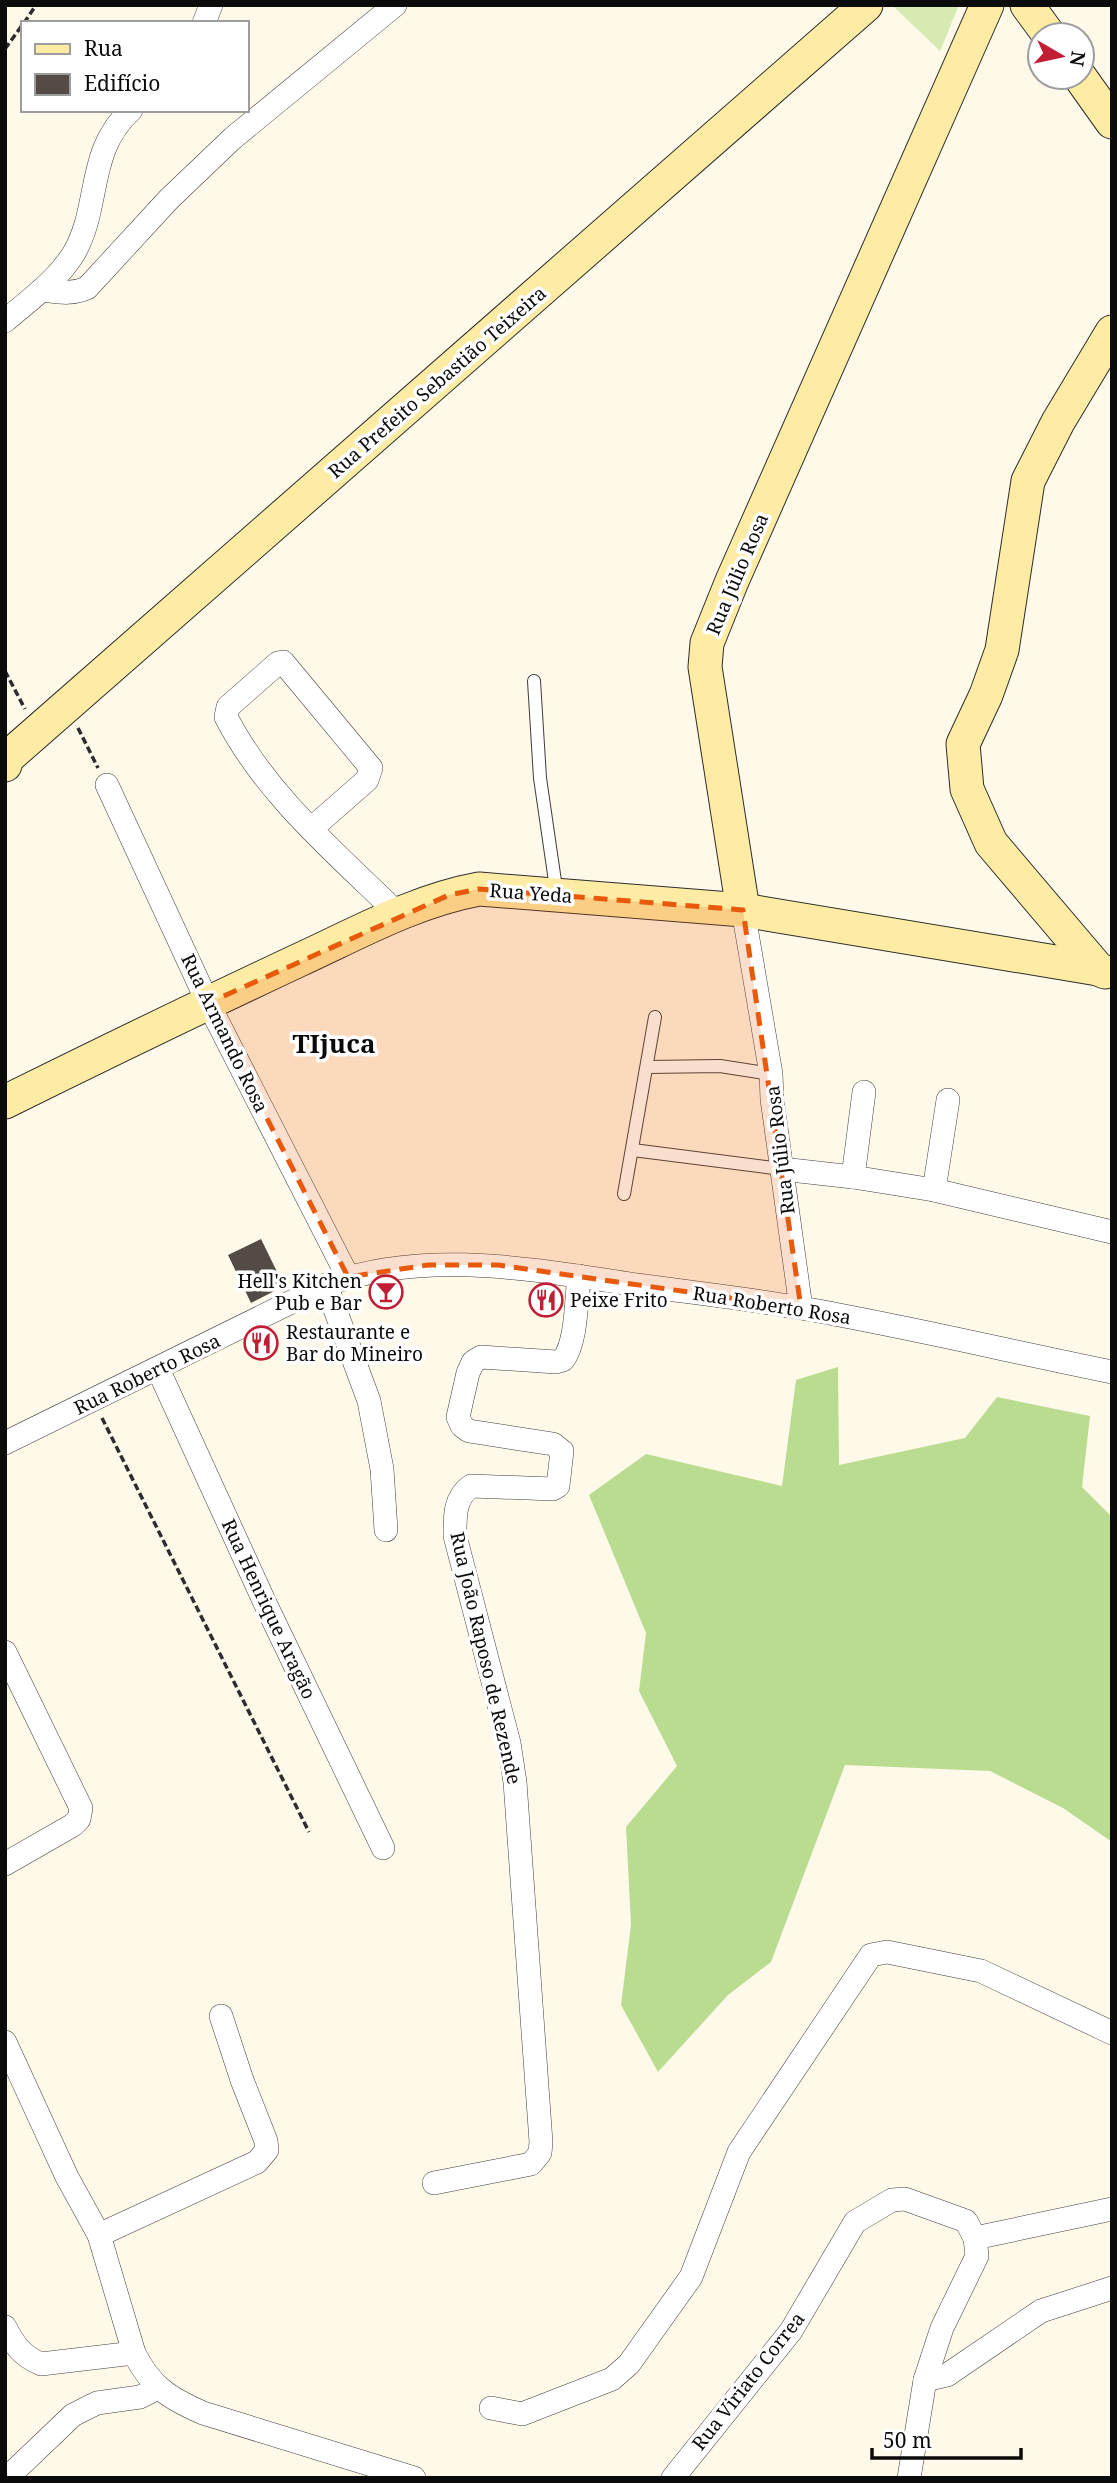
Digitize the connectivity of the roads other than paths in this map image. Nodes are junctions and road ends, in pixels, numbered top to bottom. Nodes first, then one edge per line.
1 (395, 5) edge
2 (866, 5) edge
3 (987, 5) edge
4 (1027, 5) edge
5 (1039, 21) edge
6 (1090, 91) edge
7 (129, 112) edge
8 (1112, 122) edge
9 (42, 290) junction
10 (5, 321) edge
11 (1112, 332) edge
12 (534, 681) dead end
13 (6, 761) edge
14 (107, 785) road end
15 (311, 829) junction
16 (557, 895) junction
17 (743, 910) junction
18 (398, 914) junction
19 (1105, 972) edge
20 (208, 1003) junction
21 (654, 1017) dead end
22 (647, 1067) junction
23 (771, 1074) junction
24 (864, 1092) dead end
25 (948, 1100) dead end
26 (5, 1101) edge
27 (633, 1150) junction
28 (782, 1169) junction
29 (853, 1177) junction
30 (934, 1190) junction
31 (624, 1194) dead end
32 (1112, 1232) edge
33 (579, 1276) junction
34 (348, 1277) junction
35 (326, 1285) junction
36 (802, 1308) junction
37 (158, 1369) junction
38 (1112, 1372) edge
39 (5, 1443) edge
40 (386, 1530) dead end
41 (5, 1652) edge
42 (383, 1848) dead end
43 (5, 1864) edge
44 (221, 2016) dead end
45 (1112, 2033) edge
46 (5, 2042) edge
47 (434, 2183) dead end
48 (1112, 2209) edge
49 (99, 2235) junction
50 (975, 2238) junction
51 (1112, 2288) edge
52 (5, 2327) edge
53 (134, 2353) junction
54 (925, 2379) junction
55 (158, 2388) junction
56 (491, 2408) dead end
57 (7, 2478) edge
58 (414, 2478) edge
59 (673, 2478) edge
60 (909, 2478) edge

1 - 9 street
2 - 13 street, Rua Prefeito Sebastião Teixeira
3 - 17 street, Rua Júlio Rosa
4 - 5 street
6 - 8 street
7 - 9 street
9 - 10 street
11 - 19 street
12 - 16 lane
14 - 20 street, Rua Armando Rosa
15 - 15 street
15 - 18 street
16 - 17 street, Rua Yeda
16 - 18 street, Rua Yeda
17 - 19 street, Rua Yeda
17 - 23 street, Rua Júlio Rosa
18 - 20 street, Rua Yeda
20 - 26 street, Rua Yeda
20 - 34 street, Rua Armando Rosa
21 - 22 lane
22 - 23 lane
22 - 27 lane
23 - 28 street, Rua Júlio Rosa
24 - 29 street
25 - 30 street
27 - 28 lane
27 - 31 lane
28 - 29 street
28 - 36 street, Rua Júlio Rosa
29 - 30 street
30 - 32 street
33 - 34 street, Rua Roberto Rosa
33 - 36 street, Rua Roberto Rosa
33 - 47 street, Rua João Raposo de Rezende
34 - 35 street, Rua Roberto Rosa
35 - 37 street, Rua Roberto Rosa
35 - 40 street
36 - 38 street, Rua Roberto Rosa
37 - 39 street, Rua Roberto Rosa
37 - 42 street, Rua Henrique Aragão
41 - 43 street
44 - 49 street
45 - 56 street
46 - 49 street
48 - 50 street
49 - 53 street
50 - 54 street
50 - 59 street, Rua Viriato Correa
51 - 54 street
52 - 53 street
53 - 55 street
54 - 60 street
55 - 57 street
55 - 58 street

